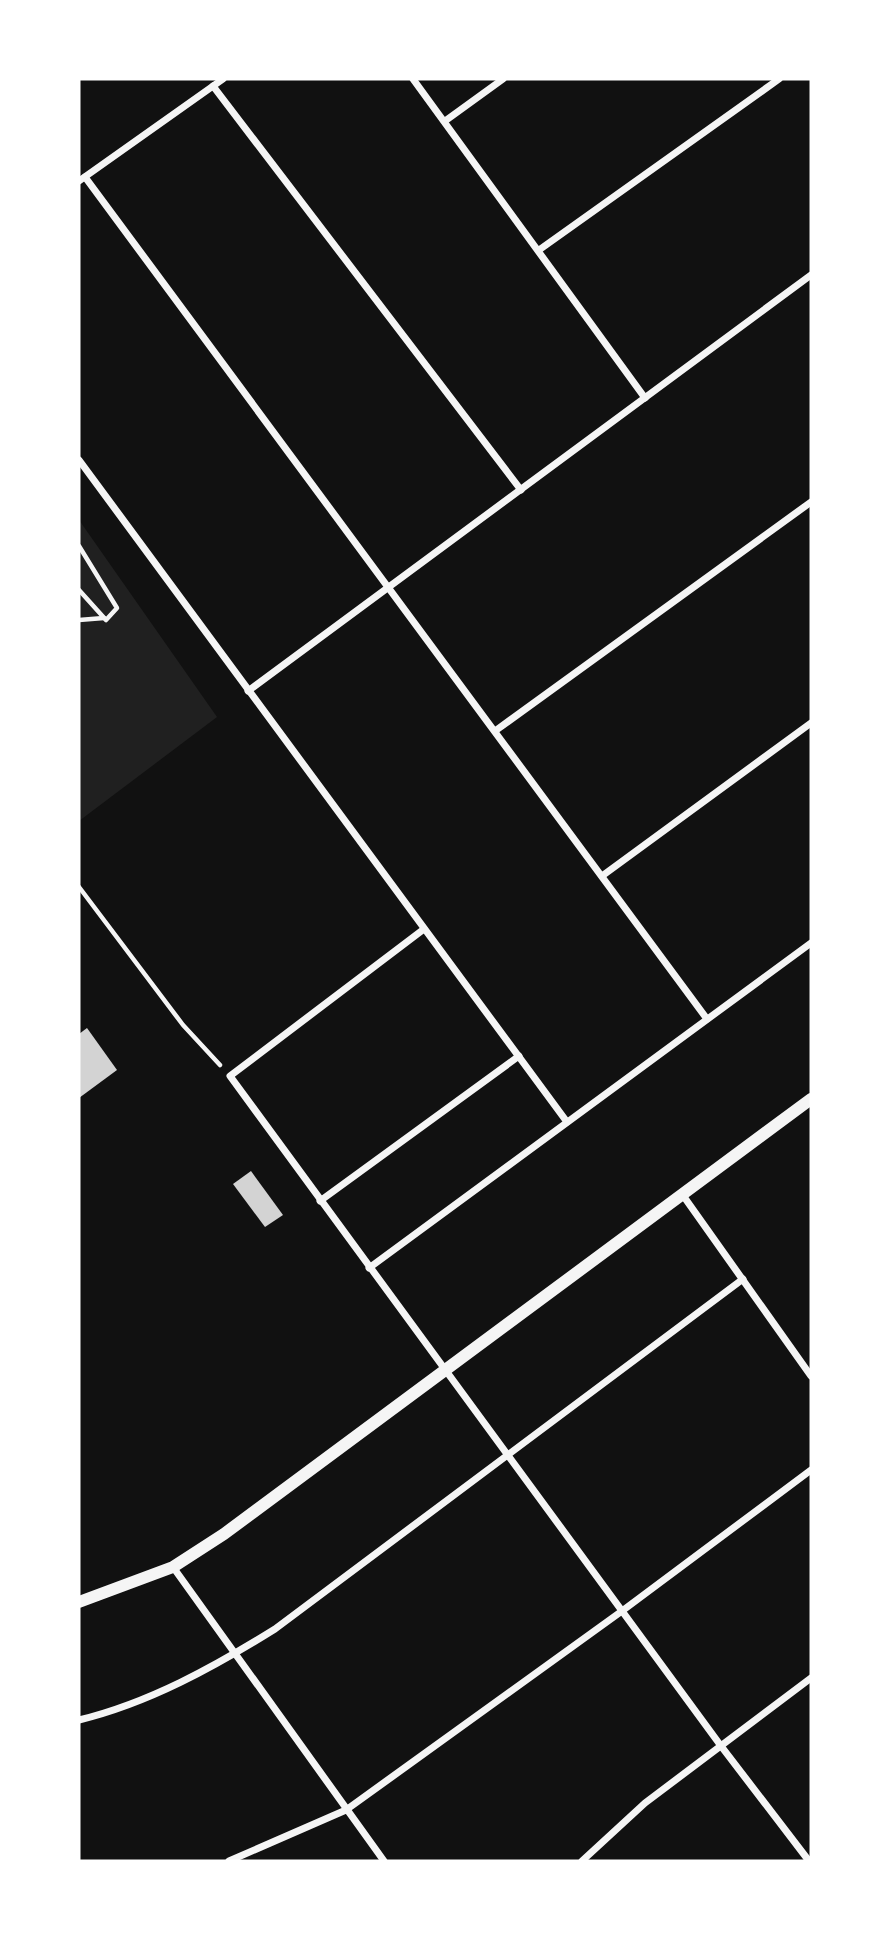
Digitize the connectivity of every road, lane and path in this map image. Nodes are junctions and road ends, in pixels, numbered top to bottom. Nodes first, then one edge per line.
1 (223, 79) edge
2 (414, 79) edge
3 (503, 79) edge
4 (779, 79) edge
5 (213, 86) junction
6 (445, 121) junction
7 (82, 179) edge
8 (539, 250) junction
9 (811, 275) edge
10 (645, 398) junction
11 (79, 460) edge
12 (521, 490) junction
13 (811, 502) edge
14 (79, 546) edge
15 (389, 587) junction
16 (79, 590) edge
17 (105, 619) junction
18 (79, 620) edge
19 (248, 691) junction
20 (811, 723) edge
21 (495, 731) junction
22 (602, 876) junction
23 (79, 887) edge
24 (424, 929) junction
25 (811, 943) edge
26 (707, 1020) junction
27 (519, 1056) junction
28 (230, 1076) junction
29 (811, 1099) edge
30 (568, 1122) junction
31 (682, 1194) junction
32 (320, 1200) junction
33 (369, 1268) junction
34 (743, 1279) junction
35 (445, 1372) junction
36 (811, 1376) edge
37 (508, 1456) junction
38 (811, 1470) edge
39 (173, 1567) junction
40 (79, 1602) edge
41 (622, 1611) junction
42 (235, 1654) junction
43 (811, 1678) edge
44 (79, 1720) edge
45 (721, 1746) junction
46 (346, 1810) junction
47 (229, 1861) edge
48 (384, 1861) edge
49 (582, 1861) edge
50 (809, 1861) edge

1 - 5 street
2 - 6 street
3 - 6 street
4 - 8 street
5 - 7 street
5 - 12 street
6 - 8 street
7 - 15 street
8 - 10 street
9 - 10 street
10 - 12 street
11 - 19 street
12 - 15 street
13 - 21 street
14 - 17 path
15 - 19 street
15 - 21 street
16 - 17 path
17 - 18 path
19 - 24 street
20 - 22 street
21 - 22 street
22 - 26 street
23 - 28 path
24 - 27 street
24 - 28 street
25 - 26 street
26 - 30 street
27 - 30 street
27 - 32 street
28 - 32 street
29 - 31 street
30 - 33 street
31 - 34 street
31 - 35 street
32 - 33 street
33 - 35 street
34 - 36 street
34 - 37 street
35 - 37 street
35 - 39 street
37 - 41 street
37 - 42 street
38 - 41 street
39 - 40 street
39 - 42 street
41 - 45 street
41 - 46 street
42 - 44 street
42 - 46 street
43 - 45 street
45 - 49 street
45 - 50 street
46 - 47 street
46 - 48 street

